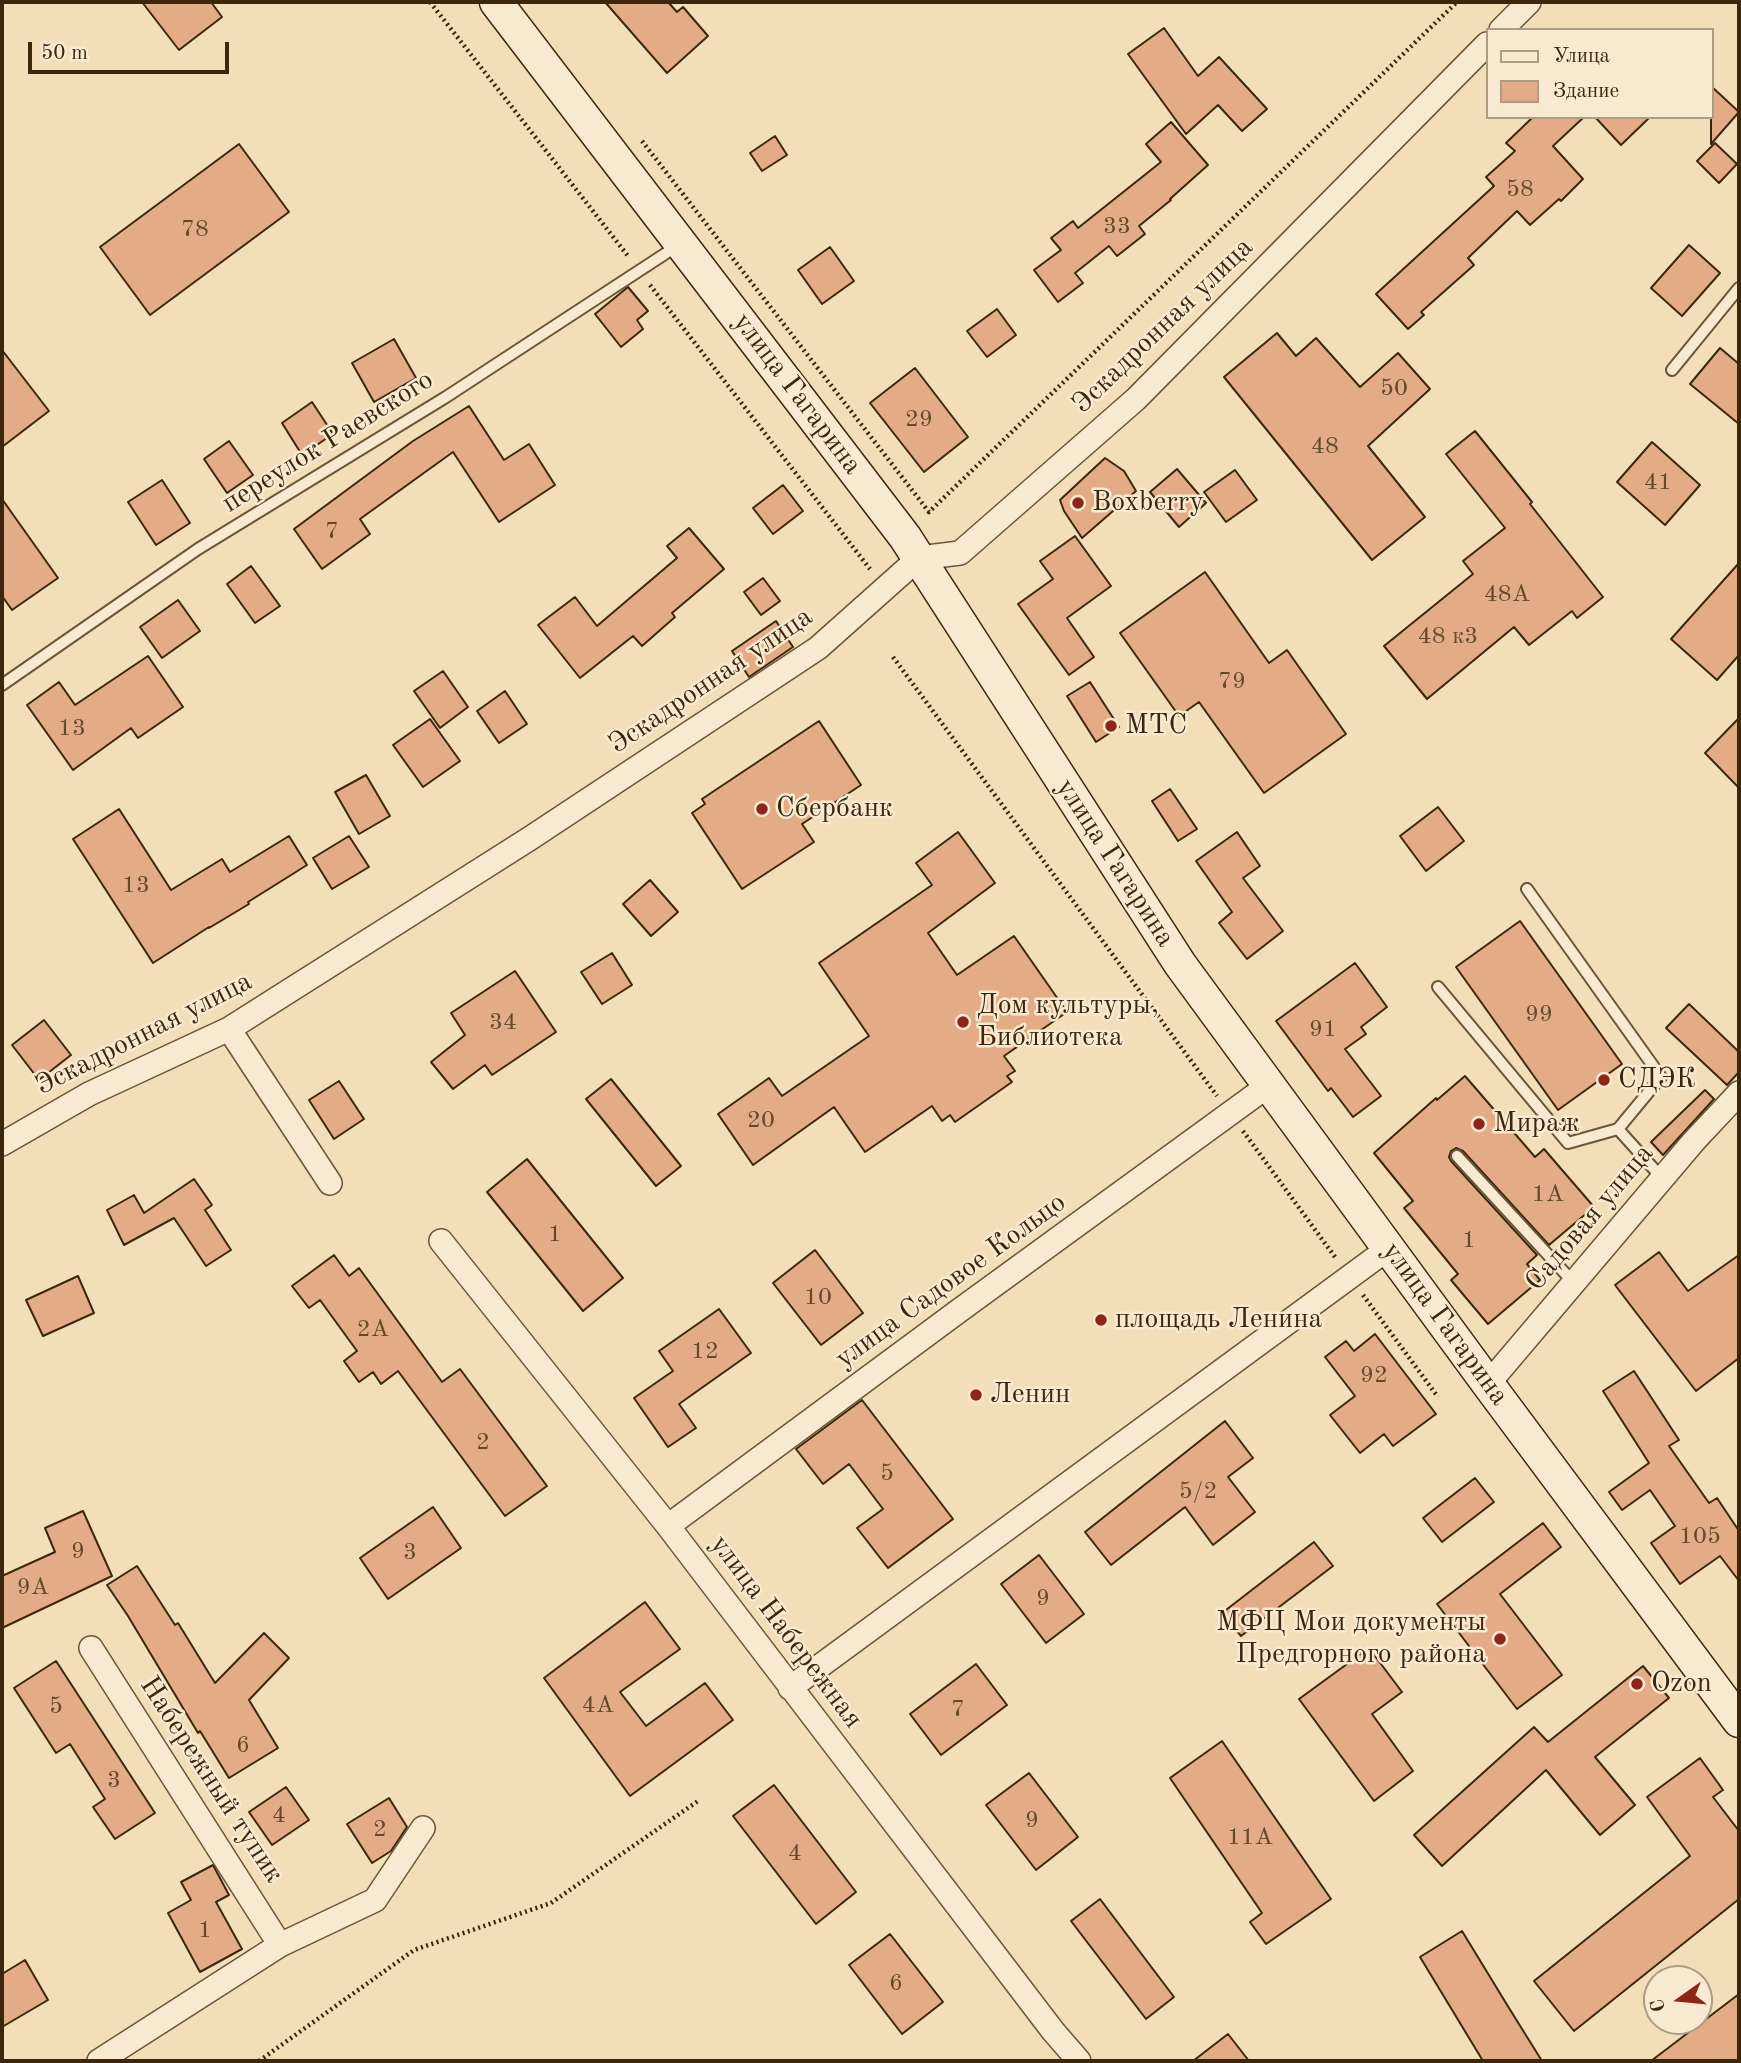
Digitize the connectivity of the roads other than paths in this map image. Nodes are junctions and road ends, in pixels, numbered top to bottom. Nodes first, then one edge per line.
1 (496, 2) edge
2 (1529, 2) edge
3 (1503, 28) edge
4 (1486, 45) edge
5 (681, 243) junction
6 (1739, 288) edge
7 (1672, 370) dead end
8 (919, 558) junction
9 (2, 684) edge
10 (1527, 889) dead end
11 (1438, 987) dead end
12 (229, 1029) junction
13 (1269, 1085) junction
14 (1739, 1093) edge
15 (1618, 1129) junction
16 (2, 1144) edge
17 (1457, 1156) dead end
18 (1662, 1178) junction
19 (330, 1183) dead end
20 (441, 1241) dead end
21 (1389, 1248) junction
22 (1574, 1283) junction
23 (1488, 1384) junction
24 (668, 1526) junction
25 (91, 1648) dead end
26 (790, 1688) junction
27 (1739, 1721) edge
28 (423, 1828) dead end
29 (280, 1945) junction
30 (99, 2061) edge
31 (1079, 2061) edge

1 - 5 street, улица Гагарина
2 - 3 street
4 - 8 street, Эскадронная улица
5 - 8 street, улица Гагарина
5 - 9 lane, переулок Раевского
6 - 7 lane
8 - 12 street, Эскадронная улица
8 - 13 street, улица Гагарина
10 - 15 lane
11 - 15 lane
12 - 16 street, Эскадронная улица
12 - 19 street
13 - 21 street, улица Гагарина
13 - 24 street, улица Садовое Кольцо
14 - 18 street, Садовая улица
15 - 18 lane
17 - 22 lane
18 - 22 street, Садовая улица
20 - 24 street, улица Набережная
21 - 23 street, улица Гагарина
21 - 26 street
22 - 23 street, Садовая улица
23 - 27 street, улица Гагарина
24 - 26 street, улица Набережная
25 - 29 street, Набережный тупик
26 - 31 street, улица Набережная
28 - 29 street
29 - 30 street

